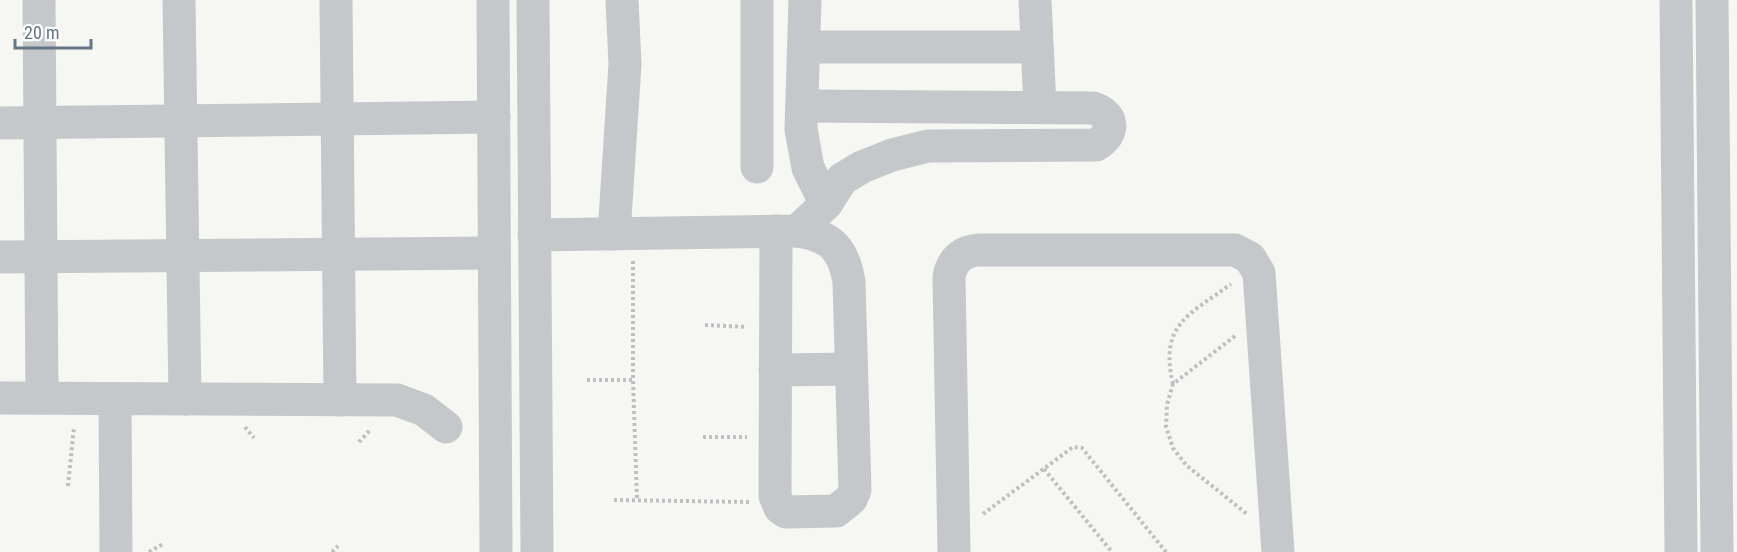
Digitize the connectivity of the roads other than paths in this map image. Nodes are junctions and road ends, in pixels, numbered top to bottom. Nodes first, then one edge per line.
1 (39, 0) edge
2 (179, 0) edge
3 (336, 0) edge
4 (493, 0) edge
5 (532, 0) edge
6 (622, 0) edge
7 (757, 0) edge
8 (805, 0) edge
9 (1035, 0) edge
10 (1676, 0) edge
11 (1712, 0) edge
12 (804, 47) junction
13 (1037, 47) junction
14 (802, 106) junction
15 (1040, 107) junction
16 (494, 117) junction
17 (337, 119) junction
18 (181, 120) junction
19 (40, 122) junction
20 (0, 123) edge
21 (758, 167) dead end
22 (826, 204) junction
23 (534, 230) junction
24 (786, 231) junction
25 (623, 234) junction
26 (494, 239) junction
27 (338, 254) junction
28 (183, 255) junction
29 (41, 256) junction
30 (0, 257) edge
31 (851, 369) junction
32 (774, 370) junction
33 (0, 398) edge
34 (42, 398) junction
35 (115, 399) junction
36 (185, 399) junction
37 (340, 400) junction
38 (1727, 420) edge
39 (446, 427) dead end
40 (954, 544) edge
41 (1277, 545) edge
42 (116, 552) edge
43 (496, 552) edge
44 (537, 552) edge
45 (1682, 552) edge
46 (1717, 552) edge

1 - 19 street
2 - 18 street
3 - 17 street
4 - 16 street
5 - 23 street
6 - 25 street
7 - 21 street
8 - 12 street
9 - 13 street
10 - 45 street
11 - 38 street
12 - 13 street
12 - 14 street
13 - 15 street
14 - 15 street
14 - 22 street
15 - 22 street
16 - 17 street
16 - 26 street
17 - 18 street
17 - 27 street
18 - 19 street
18 - 28 street
19 - 20 street
19 - 29 street
22 - 24 street
23 - 25 street
23 - 26 street
23 - 44 street
24 - 25 street
24 - 31 street
24 - 32 street
26 - 27 street
26 - 43 street
27 - 28 street
27 - 37 street
28 - 29 street
28 - 36 street
29 - 30 street
29 - 34 street
31 - 32 street
31 - 32 street
33 - 34 street
34 - 35 street
35 - 36 street
35 - 42 street
36 - 37 street
37 - 39 street
38 - 46 street
40 - 41 street

